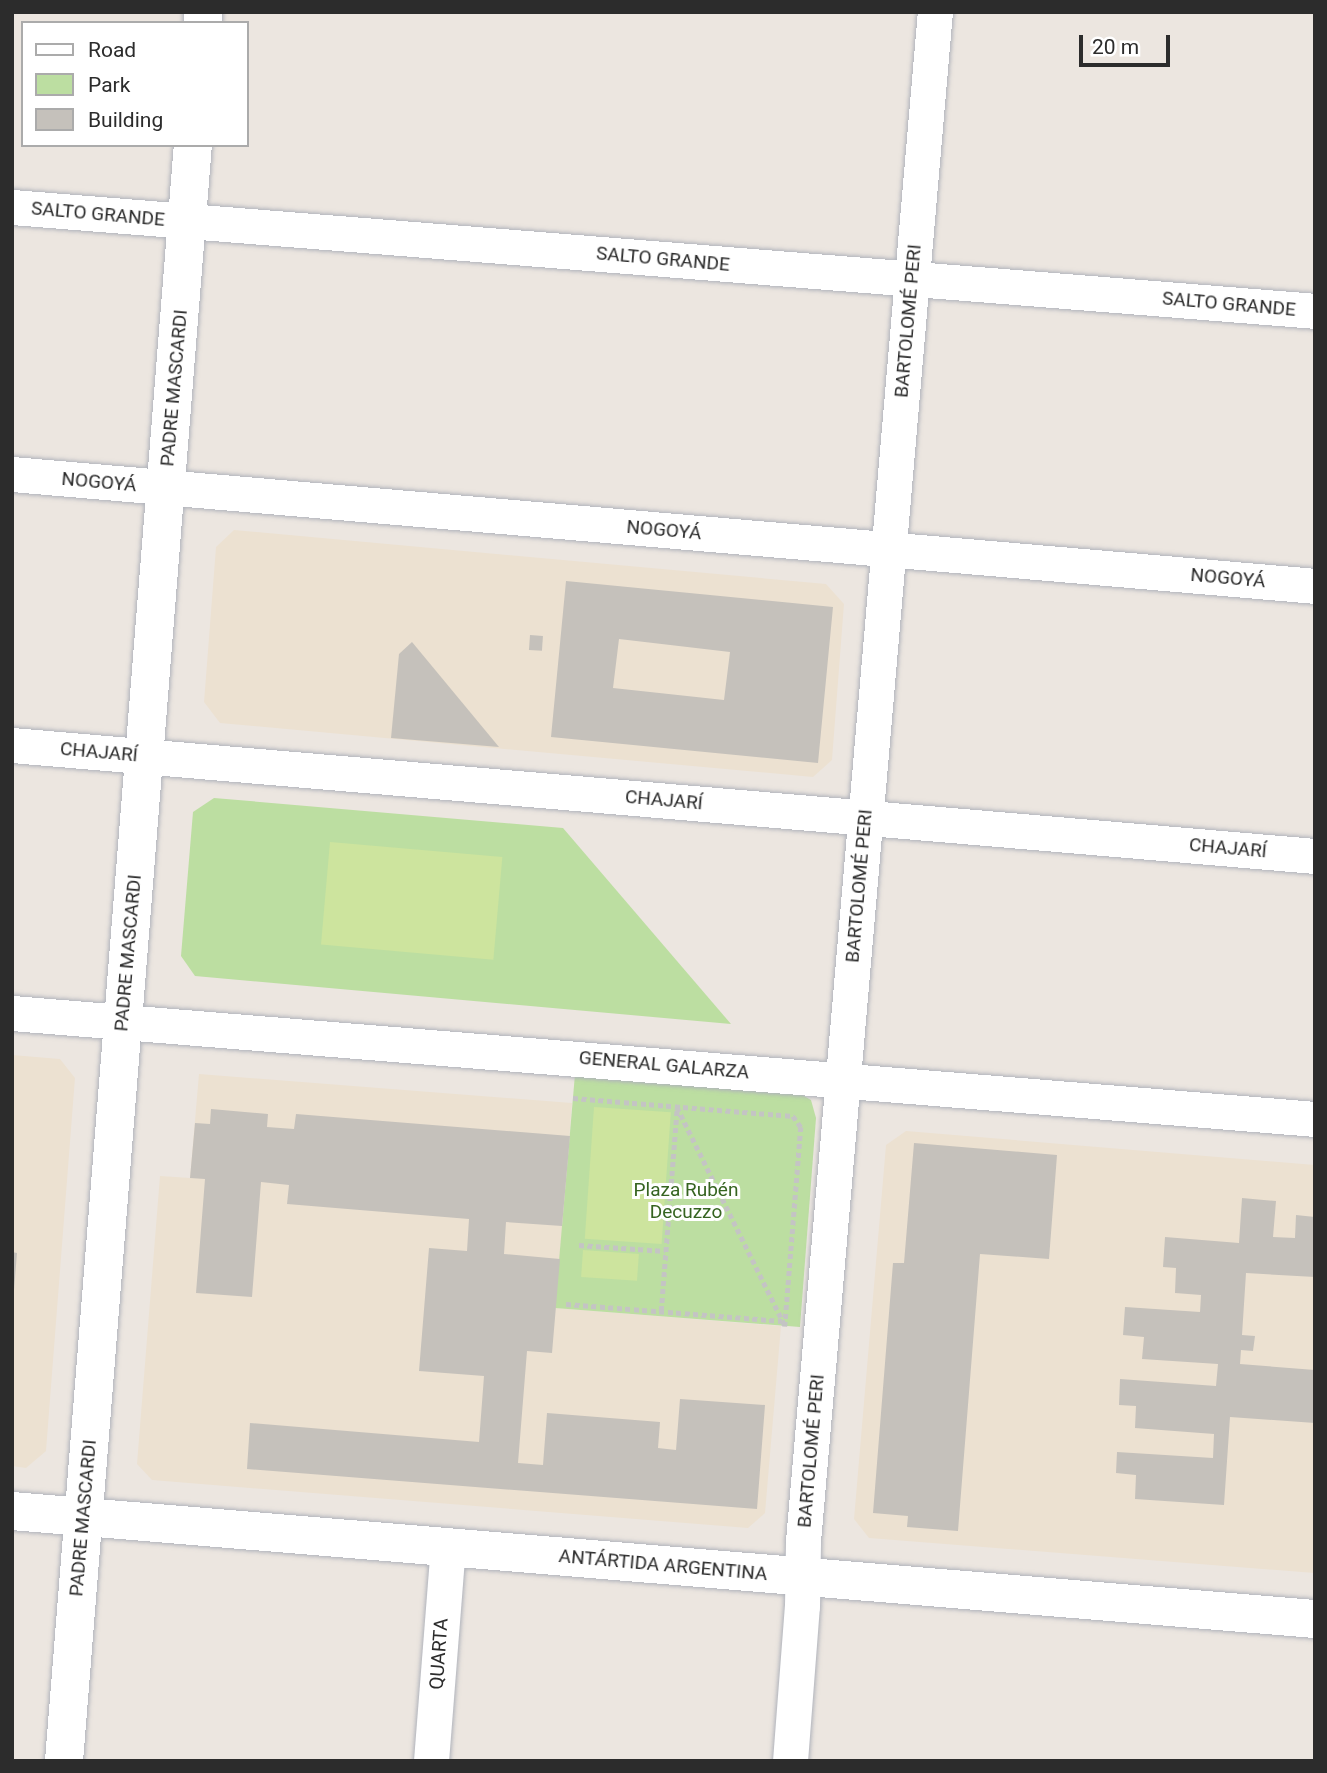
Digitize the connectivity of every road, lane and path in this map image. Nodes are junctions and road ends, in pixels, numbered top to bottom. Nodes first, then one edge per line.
1 (935, 12) edge
2 (193, 147) edge
3 (12, 207) edge
4 (187, 221) junction
5 (912, 279) junction
6 (1315, 311) edge
7 (12, 474) edge
8 (166, 487) junction
9 (888, 549) junction
10 (1315, 586) edge
11 (12, 744) edge
12 (144, 755) junction
13 (865, 817) junction
14 (1315, 856) edge
15 (12, 1013) edge
16 (123, 1022) junction
17 (843, 1080) junction
18 (573, 1098) dead end
19 (677, 1107) junction
20 (1315, 1119) edge
21 (579, 1245) dead end
22 (665, 1251) junction
23 (566, 1304) dead end
24 (661, 1311) junction
25 (783, 1321) junction
26 (12, 1511) edge
27 (84, 1517) junction
28 (447, 1547) junction
29 (802, 1577) junction
30 (1315, 1619) edge
31 (64, 1761) edge
32 (431, 1761) edge
33 (790, 1761) edge

1 - 5 street, BARTOLOMÉ PERI
2 - 4 street, PADRE MASCARDI
3 - 4 street, SALTO GRANDE
4 - 5 street, SALTO GRANDE
4 - 8 street, PADRE MASCARDI
5 - 6 street, SALTO GRANDE
5 - 9 street, BARTOLOMÉ PERI
7 - 8 street, NOGOYÁ
8 - 9 street, NOGOYÁ
8 - 12 street, PADRE MASCARDI
9 - 10 street, NOGOYÁ
9 - 13 street, BARTOLOMÉ PERI
11 - 12 street, CHAJARÍ
12 - 13 street, CHAJARÍ
12 - 16 street, PADRE MASCARDI
13 - 14 street, CHAJARÍ
13 - 17 street, BARTOLOMÉ PERI
15 - 16 street, GENERAL GALARZA
16 - 17 street, GENERAL GALARZA
16 - 27 street, PADRE MASCARDI
17 - 20 street, GENERAL GALARZA
17 - 29 street, BARTOLOMÉ PERI
18 - 19 path
19 - 22 path
19 - 25 path
19 - 25 path
21 - 22 path
22 - 24 path
23 - 24 path
24 - 25 path
26 - 27 street, ANTÁRTIDA ARGENTINA
27 - 28 street, ANTÁRTIDA ARGENTINA
27 - 31 street, PADRE MASCARDI
28 - 29 street, ANTÁRTIDA ARGENTINA
28 - 32 street, QUARTA
29 - 30 street, ANTÁRTIDA ARGENTINA
29 - 33 street, BARTOLOMÉ PERI

